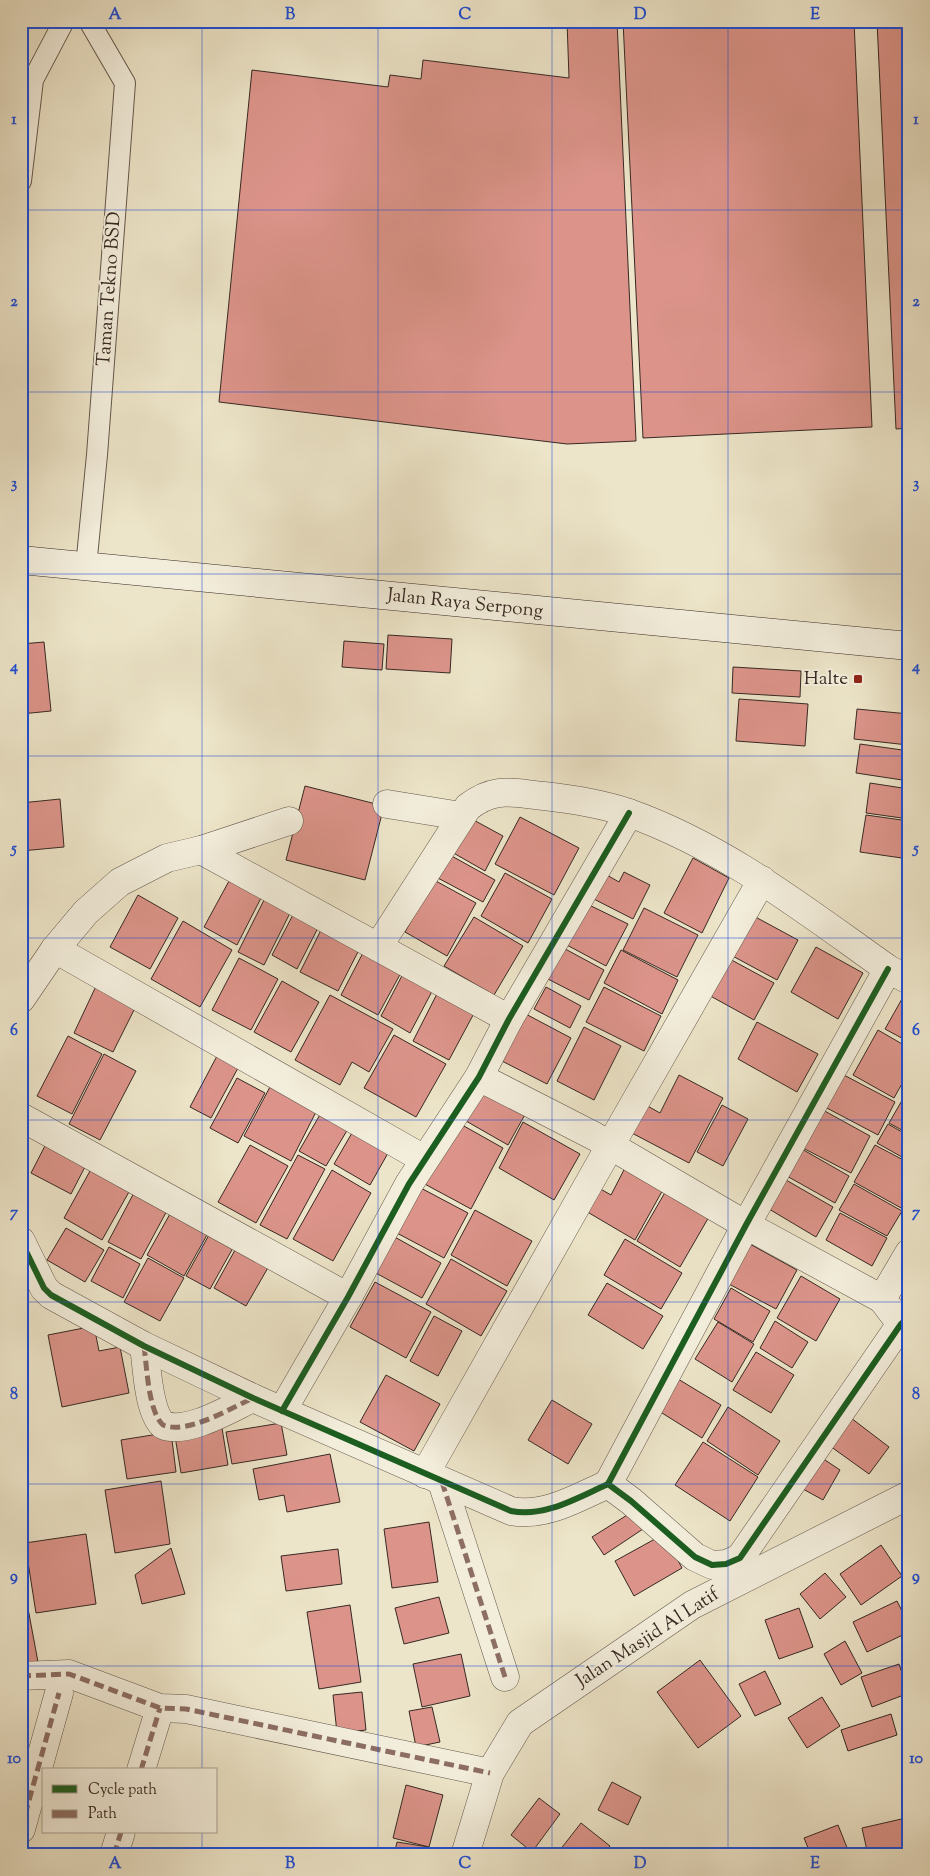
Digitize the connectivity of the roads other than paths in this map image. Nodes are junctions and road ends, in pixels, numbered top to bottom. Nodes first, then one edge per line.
1 (64, 21) edge
2 (89, 21) edge
3 (21, 181) edge
4 (21, 560) edge
5 (86, 567) junction
6 (909, 646) edge
7 (387, 804) dead end
8 (628, 813) junction
9 (461, 816) junction
10 (289, 821) dead end
11 (201, 850) junction
12 (762, 880) junction
13 (378, 947) junction
14 (55, 949) junction
15 (898, 974) edge
16 (21, 999) edge
17 (508, 1019) junction
18 (479, 1077) junction
19 (21, 1117) edge
20 (610, 1146) junction
21 (424, 1159) junction
22 (746, 1225) junction
23 (21, 1241) edge
24 (909, 1253) edge
25 (348, 1297) junction
26 (882, 1299) junction
27 (905, 1320) edge
28 (144, 1346) junction
29 (252, 1398) junction
30 (282, 1411) junction
31 (434, 1478) junction
32 (608, 1484) junction
33 (909, 1495) edge
34 (21, 1676) edge
35 (505, 1678) dead end
36 (59, 1693) dead end
37 (160, 1708) junction
38 (142, 1768) edge
39 (490, 1773) junction
40 (21, 1829) edge
41 (120, 1834) edge
42 (114, 1855) edge
43 (465, 1855) edge

1 - 3 lane
2 - 5 lane, Taman Tekno BSD
4 - 5 street, Jalan Raya Serpong
5 - 6 street, Jalan Raya Serpong
7 - 9 street
8 - 9 street
8 - 12 street
8 - 17 street
9 - 13 street
10 - 11 street
11 - 13 street
11 - 14 street
12 - 15 street
12 - 20 street
13 - 17 street
14 - 16 street
14 - 21 street
15 - 22 street
17 - 18 street
18 - 20 street
18 - 21 street
19 - 25 street
20 - 22 street
20 - 31 street
21 - 25 street
22 - 26 street
22 - 32 street
23 - 28 street
24 - 26 street
25 - 30 street
26 - 27 street
27 - 32 street
28 - 29 street
28 - 29 street
29 - 30 street
30 - 31 street
31 - 32 street
31 - 35 street
33 - 39 street, Jalan Masjid Al Latif
34 - 37 street
36 - 40 street
37 - 38 street
37 - 39 street
39 - 43 street, Jalan Masjid Al Latif
41 - 42 street

